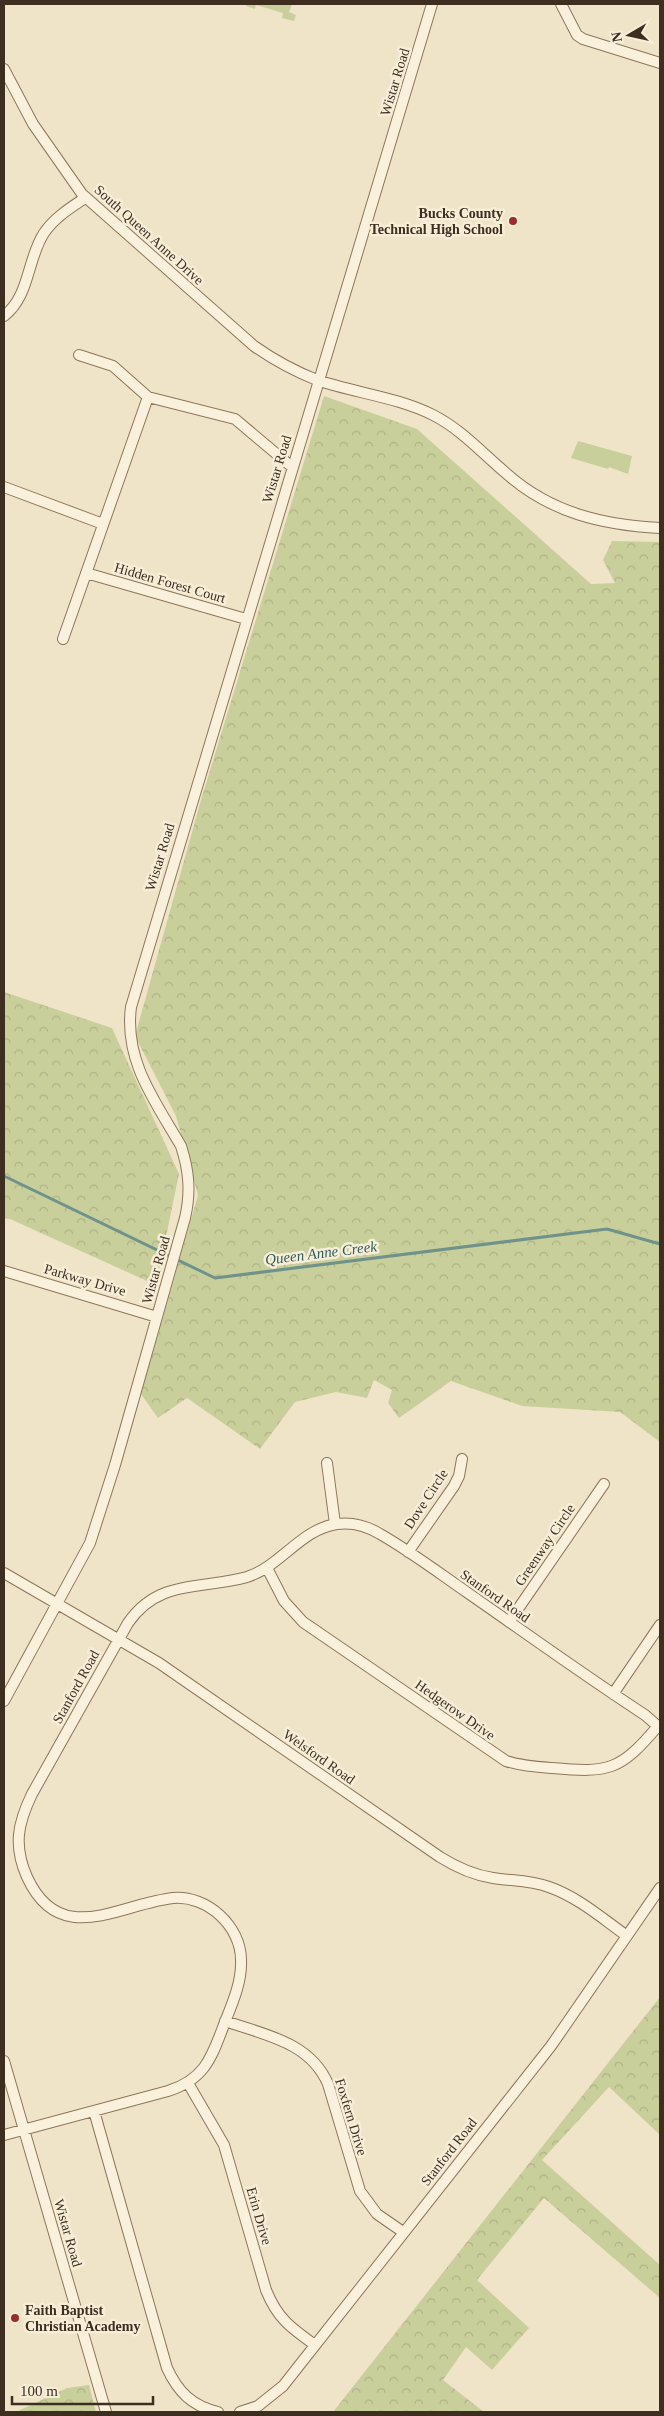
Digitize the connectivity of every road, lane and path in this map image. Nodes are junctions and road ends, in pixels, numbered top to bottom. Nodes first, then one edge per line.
1 (432, 4) edge
2 (561, 4) edge
3 (660, 63) edge
4 (4, 69) edge
5 (85, 198) junction
6 (4, 316) edge
7 (79, 355) dead end
8 (318, 380) junction
9 (148, 397) junction
10 (292, 467) junction
11 (4, 487) edge
12 (104, 524) junction
13 (660, 528) edge
14 (86, 573) junction
15 (246, 619) junction
16 (63, 639) dead end
17 (4, 1271) edge
18 (157, 1317) junction
19 (462, 1459) dead end
20 (327, 1463) dead end
21 (604, 1484) dead end
22 (335, 1524) junction
23 (408, 1552) junction
24 (267, 1568) junction
25 (4, 1573) edge
26 (57, 1604) junction
27 (509, 1622) junction
28 (660, 1625) edge
29 (119, 1639) junction
30 (613, 1694) junction
31 (4, 1701) edge
32 (659, 1727) edge
33 (660, 1888) edge
34 (627, 1936) junction
35 (225, 2021) junction
36 (4, 2061) edge
37 (188, 2084) junction
38 (94, 2111) junction
39 (24, 2130) junction
40 (4, 2135) edge
41 (403, 2232) junction
42 (315, 2345) junction
43 (106, 2412) edge
44 (218, 2412) edge
45 (240, 2412) edge

1 - 8 street, Wistar Road
2 - 3 street
4 - 5 street, South Queen Anne Drive
5 - 6 street
5 - 8 street, South Queen Anne Drive
7 - 9 street
8 - 10 street, Wistar Road
8 - 13 street, South Queen Anne Drive
9 - 10 street
9 - 12 street
10 - 15 street, Wistar Road
11 - 12 street
12 - 14 street
14 - 15 street, Hidden Forest Court
14 - 16 street
15 - 18 street, Wistar Road
17 - 18 street, Parkway Drive
18 - 26 street, Wistar Road
19 - 23 street, Dove Circle
20 - 22 street
21 - 27 street, Greenway Circle
22 - 23 street, Stanford Road
22 - 24 street, Stanford Road
23 - 27 street, Stanford Road
24 - 29 street, Stanford Road
24 - 32 street, Hedgerow Drive
25 - 26 street, Welsford Road
26 - 29 street, Welsford Road
26 - 31 street, Wistar Road
27 - 30 street, Stanford Road
28 - 30 street
29 - 34 street, Welsford Road
29 - 35 street, Stanford Road
30 - 32 street, Stanford Road
33 - 34 street, Stanford Road
34 - 41 street, Stanford Road
35 - 37 street, Stanford Road
35 - 41 street, Foxfern Drive
36 - 39 street, Wistar Road
37 - 38 street, Stanford Road
37 - 42 street, Erin Drive
38 - 39 street, Stanford Road
38 - 44 street
39 - 40 street, Stanford Road
39 - 43 street, Wistar Road
41 - 42 street, Stanford Road
42 - 45 street, Stanford Road

